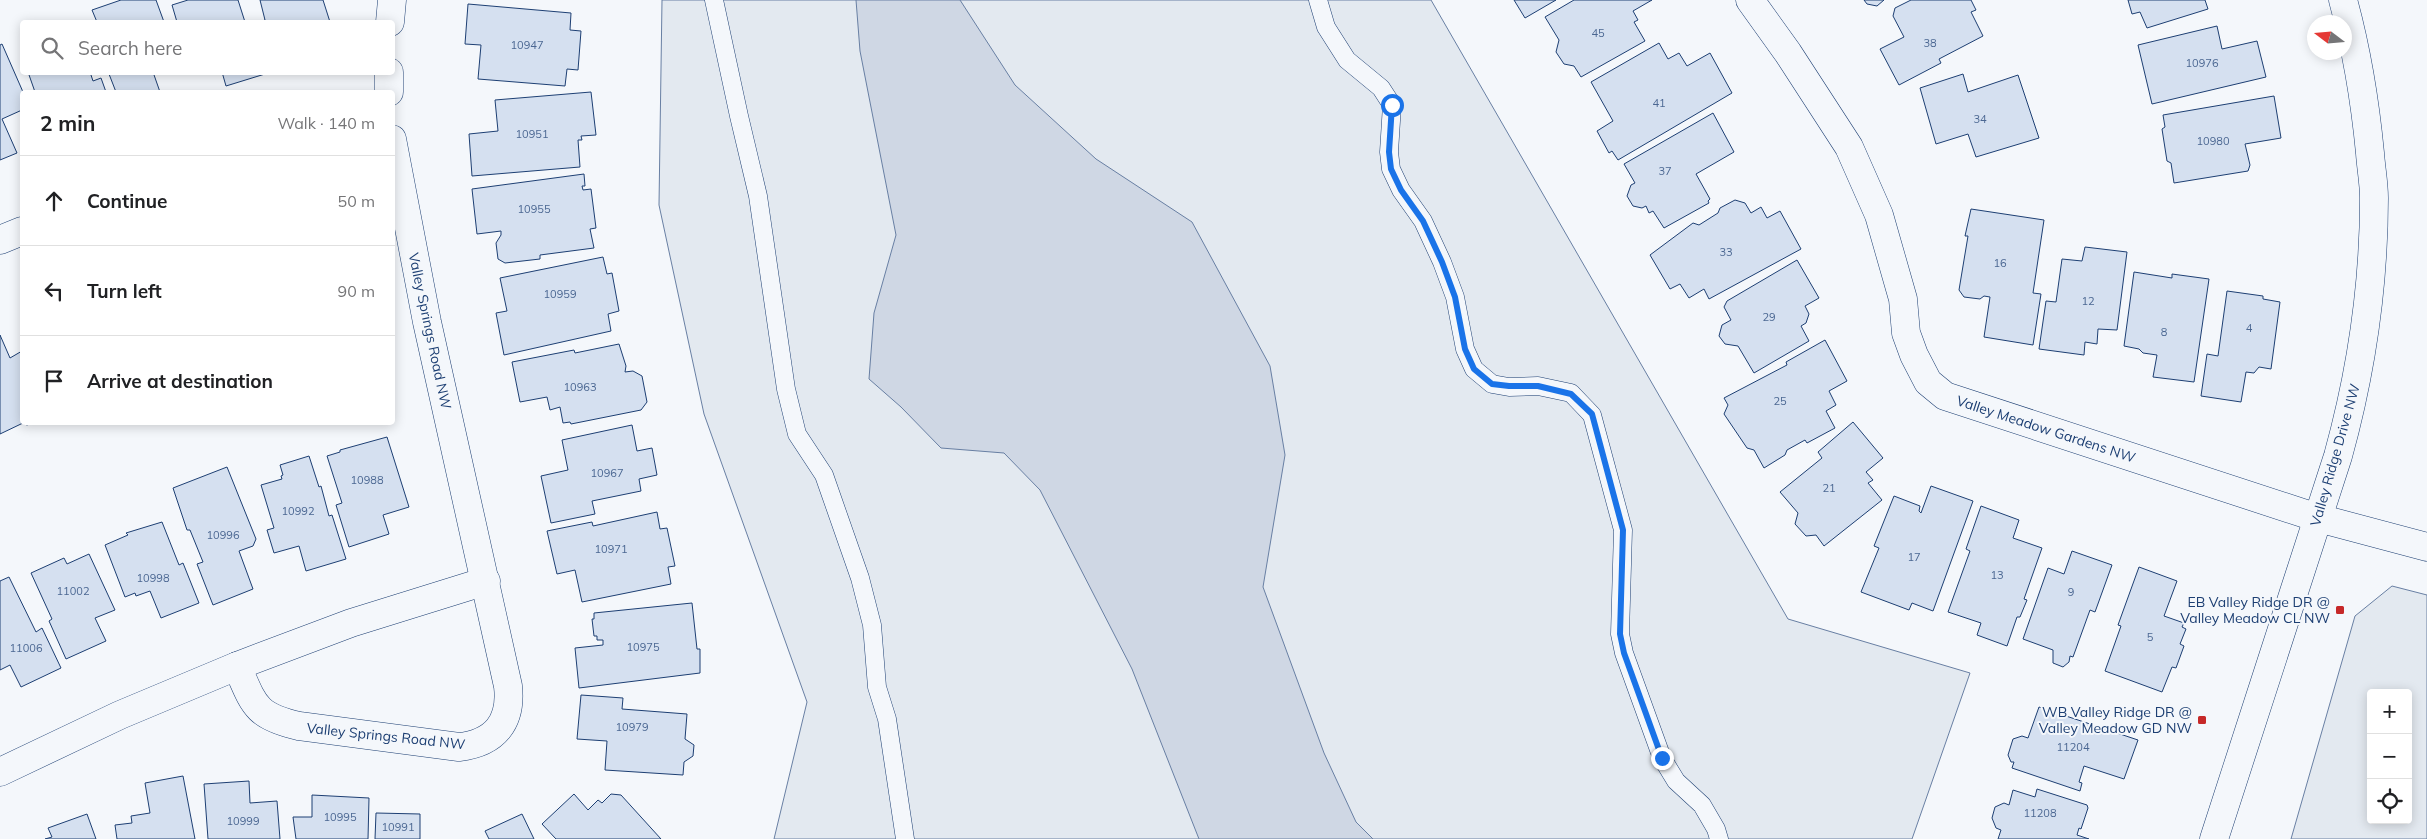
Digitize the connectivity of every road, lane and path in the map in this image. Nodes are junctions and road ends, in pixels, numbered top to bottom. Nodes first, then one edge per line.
1 (392, 0) edge
2 (714, 0) edge
3 (1318, 0) edge
4 (1750, 0) edge
5 (2343, 0) edge
6 (390, 20) edge
7 (389, 75) edge
8 (389, 90) edge
9 (395, 155) edge
10 (20, 232) edge
11 (0, 240) edge
12 (2318, 518) junction
13 (2427, 547) edge
14 (486, 581) junction
15 (237, 666) junction
16 (0, 772) edge
17 (905, 839) edge
18 (1719, 839) edge
19 (2214, 839) edge

1 - 6 street
2 - 17 lane
3 - 18 lane
4 - 12 street, Valley Meadow Gardens NW
5 - 12 street, Valley Ridge Drive NW
7 - 8 street
9 - 14 street, Valley Springs Road NW
10 - 11 street
12 - 13 street, Valley Meadow Gardens NW
12 - 19 street, Valley Ridge Drive NW
14 - 15 street
14 - 15 street, Valley Springs Road NW
15 - 16 street

